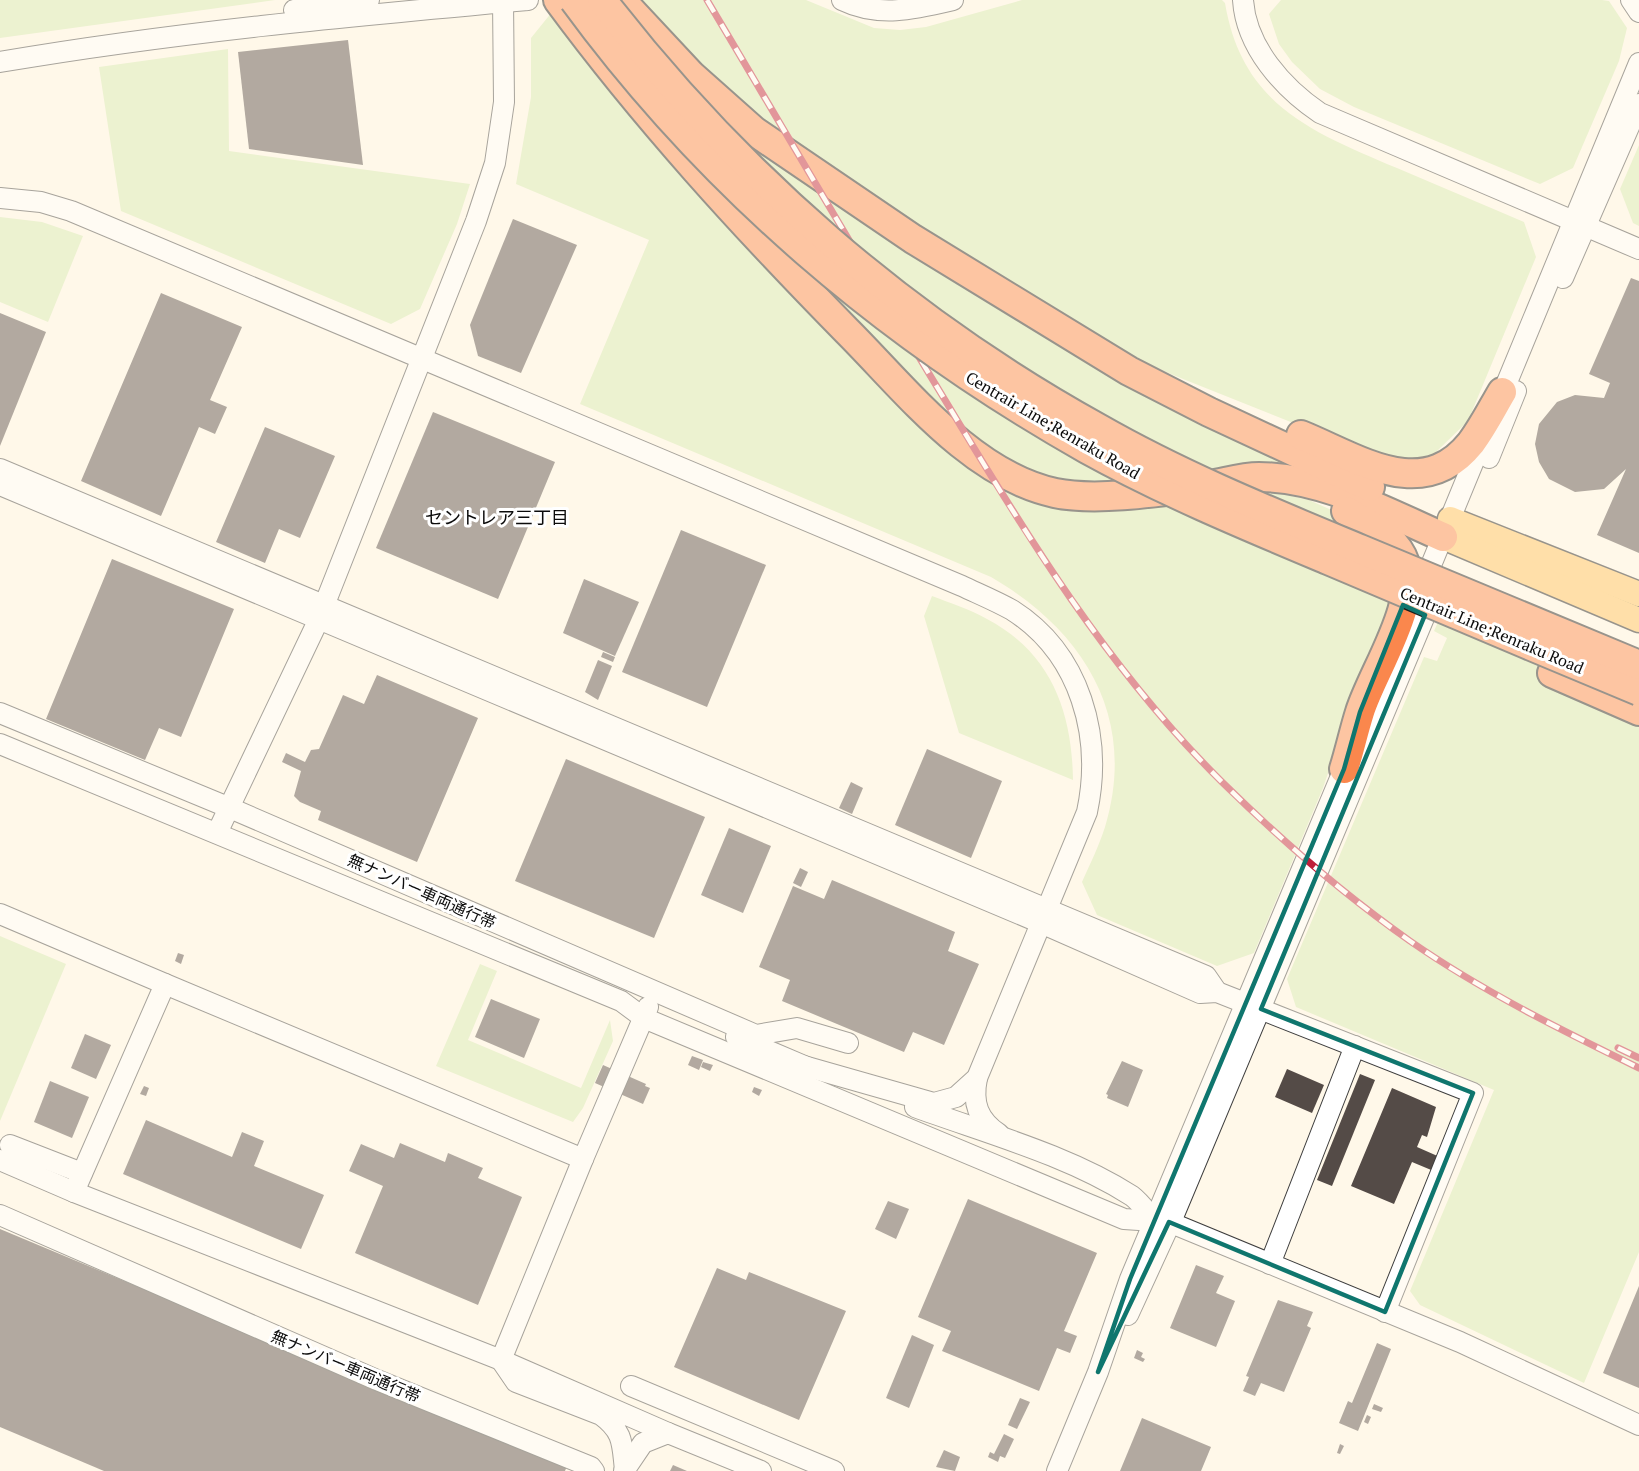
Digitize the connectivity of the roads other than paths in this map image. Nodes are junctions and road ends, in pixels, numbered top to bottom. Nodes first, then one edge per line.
1 (369, 0) edge
2 (528, 0) edge
3 (558, 0) edge
4 (574, 0) edge
5 (602, 0) edge
6 (621, 0) edge
7 (842, 0) edge
8 (877, 0) edge
9 (953, 0) edge
10 (1243, 0) edge
11 (1631, 0) edge
12 (503, 1) edge
13 (907, 11) junction
14 (1639, 12) edge
15 (0, 52) edge
16 (0, 62) edge
17 (1639, 62) edge
18 (1639, 104) edge
19 (0, 198) edge
20 (1579, 224) junction
21 (1639, 249) edge
22 (1050, 323) junction
23 (420, 359) junction
24 (1502, 392) junction
25 (0, 469) edge
26 (1212, 484) junction
27 (0, 485) edge
28 (1224, 516) junction
29 (1453, 531) junction
30 (1639, 594) edge
31 (321, 612) junction
32 (1639, 620) edge
33 (1639, 665) edge
34 (1639, 692) edge
35 (1639, 711) edge
36 (0, 713) edge
37 (0, 744) edge
38 (1344, 769) junction
39 (230, 808) junction
40 (217, 833) junction
41 (0, 914) edge
42 (1044, 916) junction
43 (165, 984) junction
44 (654, 993) junction
45 (1253, 1006) junction
46 (644, 1018) junction
47 (848, 1043) dead end
48 (1355, 1046) junction
49 (797, 1064) junction
50 (977, 1078) junction
51 (1013, 1142) junction
52 (2, 1155) edge
53 (583, 1159) junction
54 (82, 1173) junction
55 (1090, 1174) junction
56 (74, 1192) junction
57 (1067, 1194) junction
58 (0, 1215) edge
59 (1162, 1221) junction
60 (1270, 1264) junction
61 (1385, 1312) junction
62 (501, 1360) junction
63 (630, 1386) dead end
64 (1639, 1425) edge
65 (668, 1433) junction
66 (594, 1471) edge
67 (624, 1471) edge
68 (761, 1471) edge
69 (834, 1471) edge
70 (1057, 1471) edge

1 - 15 street
2 - 12 street
3 - 26 highway
4 - 28 highway, Centrair Line;Renraku Road, bridge
5 - 33 highway, Centrair Line;Renraku Road, bridge
6 - 22 highway
7 - 13 street
8 - 13 street
9 - 13 street
10 - 20 street
11 - 14 street
12 - 16 street
12 - 23 street
17 - 20 street
18 - 20 street
19 - 23 street
20 - 21 street
20 - 24 street
20 - 29 street
22 - 24 highway
22 - 29 highway
23 - 31 street
23 - 42 street
24 - 29 street
25 - 31 street
26 - 29 highway
26 - 38 highway
27 - 31 street
28 - 34 highway, Centrair Line;Renraku Road, bridge
28 - 35 highway, bridge
29 - 30 main road
29 - 32 main road
29 - 38 street
29 - 45 street
31 - 39 street
31 - 42 street
36 - 39 street, 無ナンバー車両通行帯
37 - 40 street
38 - 45 street
39 - 40 street
39 - 44 street, 無ナンバー車両通行帯
40 - 46 street
41 - 43 street
42 - 45 street
42 - 50 street
43 - 53 street
43 - 54 street
44 - 46 street
44 - 47 street, 無ナンバー車両通行帯
45 - 48 street
45 - 59 street
46 - 49 street
46 - 53 street
46 - 57 street
48 - 60 street
48 - 61 street
49 - 50 street
49 - 51 street
50 - 51 street
51 - 55 street
52 - 54 street
52 - 56 street
53 - 62 street
54 - 56 street
55 - 57 street
55 - 59 street
56 - 62 street
57 - 59 street
58 - 66 street, 無ナンバー車両通行帯
59 - 60 street
59 - 70 street
60 - 61 street
61 - 64 street
62 - 65 street
62 - 67 street
63 - 69 street
65 - 67 street
65 - 68 street

